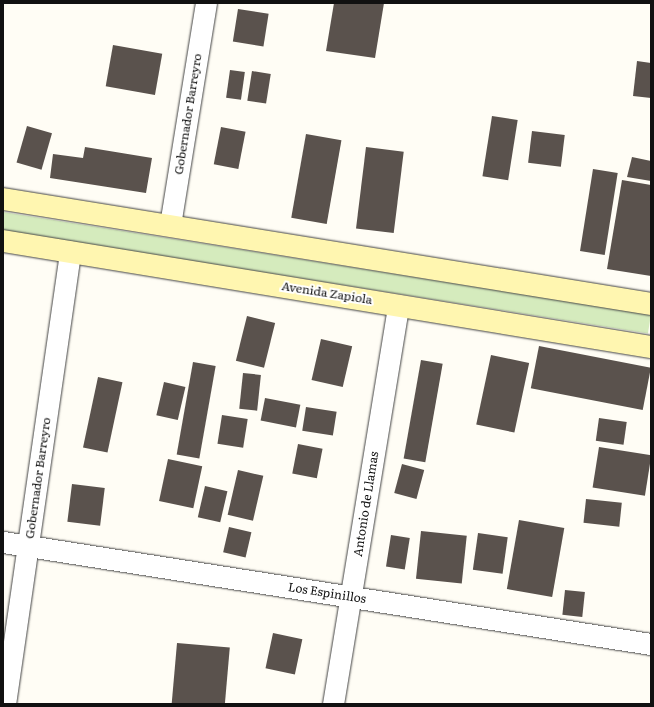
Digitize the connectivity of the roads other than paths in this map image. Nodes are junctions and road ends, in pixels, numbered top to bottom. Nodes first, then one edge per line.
1 (206, 3) edge
2 (3, 199) edge
3 (170, 225) junction
4 (3, 241) edge
5 (70, 252) junction
6 (651, 304) edge
7 (398, 305) junction
8 (651, 347) edge
9 (3, 542) edge
10 (28, 546) junction
11 (350, 597) junction
12 (651, 644) edge
13 (5, 704) edge
14 (333, 704) edge

1 - 3 street, Gobernador Barreyro
2 - 3 main road
3 - 6 main road
4 - 5 main road, Avenida Zapiola
5 - 7 main road, Avenida Zapiola
5 - 10 street, Gobernador Barreyro
7 - 8 main road, Avenida Zapiola
7 - 11 street, Antonio de Llamas
9 - 10 street, Los Espinillos
10 - 11 street, Los Espinillos
10 - 13 street, Gobernador Barreyro
11 - 12 street, Los Espinillos
11 - 14 street, Antonio de Llamas

